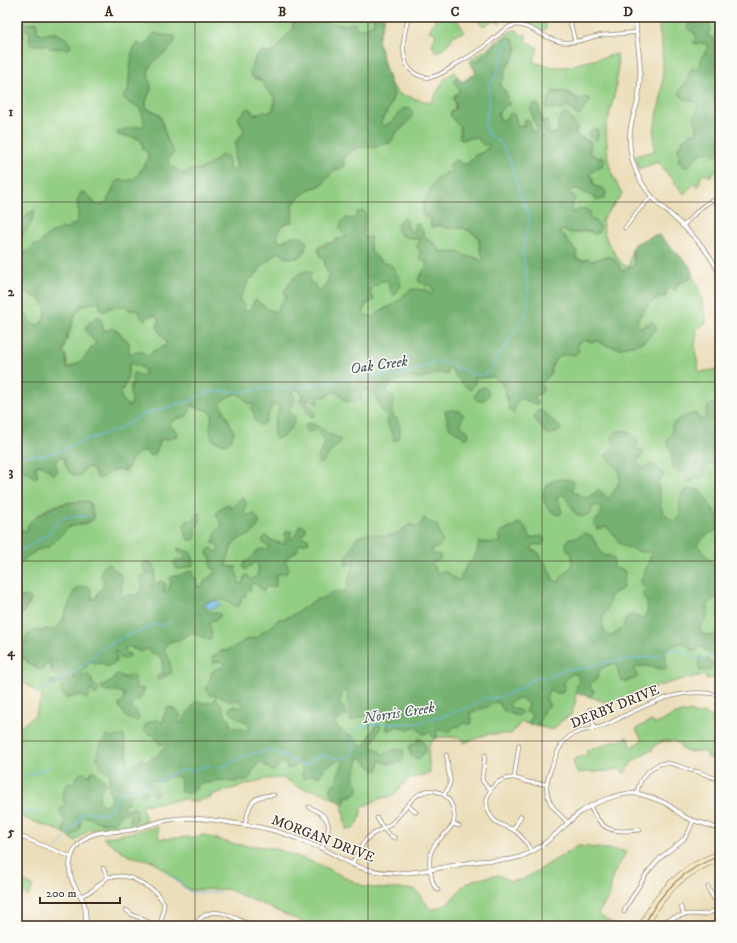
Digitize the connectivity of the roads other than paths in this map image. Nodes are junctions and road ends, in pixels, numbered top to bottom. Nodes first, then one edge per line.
1 (409, 17) edge
2 (567, 17) edge
3 (636, 17) edge
4 (636, 32) junction
5 (575, 42) junction
6 (652, 196) junction
7 (720, 198) edge
8 (683, 226) junction
9 (625, 228) dead end
10 (720, 275) edge
11 (720, 695) edge
12 (590, 709) dead end
13 (594, 728) junction
14 (519, 745) dead end
15 (446, 755) dead end
16 (484, 755) dead end
17 (514, 778) junction
18 (720, 778) edge
19 (547, 784) junction
20 (490, 789) junction
21 (637, 794) junction
22 (274, 795) dead end
23 (444, 795) junction
24 (407, 805) junction
25 (590, 806) junction
26 (309, 807) dead end
27 (416, 812) dead end
28 (521, 816) dead end
29 (377, 818) dead end
30 (693, 820) junction
31 (568, 823) junction
32 (453, 824) junction
33 (245, 825) junction
34 (459, 826) dead end
35 (384, 828) junction
36 (513, 830) junction
37 (640, 830) dead end
38 (720, 830) edge
39 (17, 835) edge
40 (395, 838) dead end
41 (322, 848) junction
42 (532, 852) junction
43 (720, 853) edge
44 (71, 857) junction
45 (720, 859) edge
46 (352, 864) junction
47 (103, 868) dead end
48 (430, 870) junction
49 (108, 877) junction
50 (708, 888) dead end
51 (438, 890) dead end
52 (81, 896) junction
53 (681, 907) dead end
54 (720, 907) edge
55 (126, 910) dead end
56 (624, 912) dead end
57 (684, 915) junction
58 (86, 926) edge
59 (90, 926) edge
60 (158, 926) edge
61 (194, 926) edge
62 (252, 926) edge
63 (641, 926) edge
64 (647, 926) edge
65 (658, 926) edge

1 - 5 street
2 - 5 street
3 - 4 street
4 - 5 street
4 - 6 street
6 - 8 street
6 - 9 street
7 - 8 street
8 - 10 street
11 - 13 street, DERBY DRIVE
12 - 13 street
13 - 19 street, DERBY DRIVE
14 - 17 street
15 - 23 street
16 - 20 street
17 - 19 street
17 - 20 street
18 - 21 street
19 - 31 street, DERBY DRIVE
20 - 36 street
21 - 25 street, MORGAN DRIVE
21 - 30 street, MORGAN DRIVE
22 - 33 street
23 - 24 street
23 - 32 street
24 - 27 street
24 - 35 street
25 - 31 street, MORGAN DRIVE
25 - 37 street
26 - 41 street
28 - 36 street
29 - 35 street
30 - 38 street, MORGAN DRIVE
30 - 56 street
31 - 42 street, MORGAN DRIVE
32 - 34 street
32 - 48 street
33 - 41 street, MORGAN DRIVE
33 - 44 street, MORGAN DRIVE
35 - 40 street
35 - 46 street
36 - 42 street
39 - 44 street
41 - 46 street, MORGAN DRIVE
42 - 48 street, MORGAN DRIVE
43 - 63 main road
44 - 52 street
45 - 64 main road
46 - 48 street, MORGAN DRIVE
47 - 49 street
48 - 51 street
49 - 52 street
49 - 60 street
50 - 54 street
52 - 58 street
53 - 57 street
54 - 57 street
55 - 60 street
57 - 65 street
58 - 59 street
61 - 62 street

